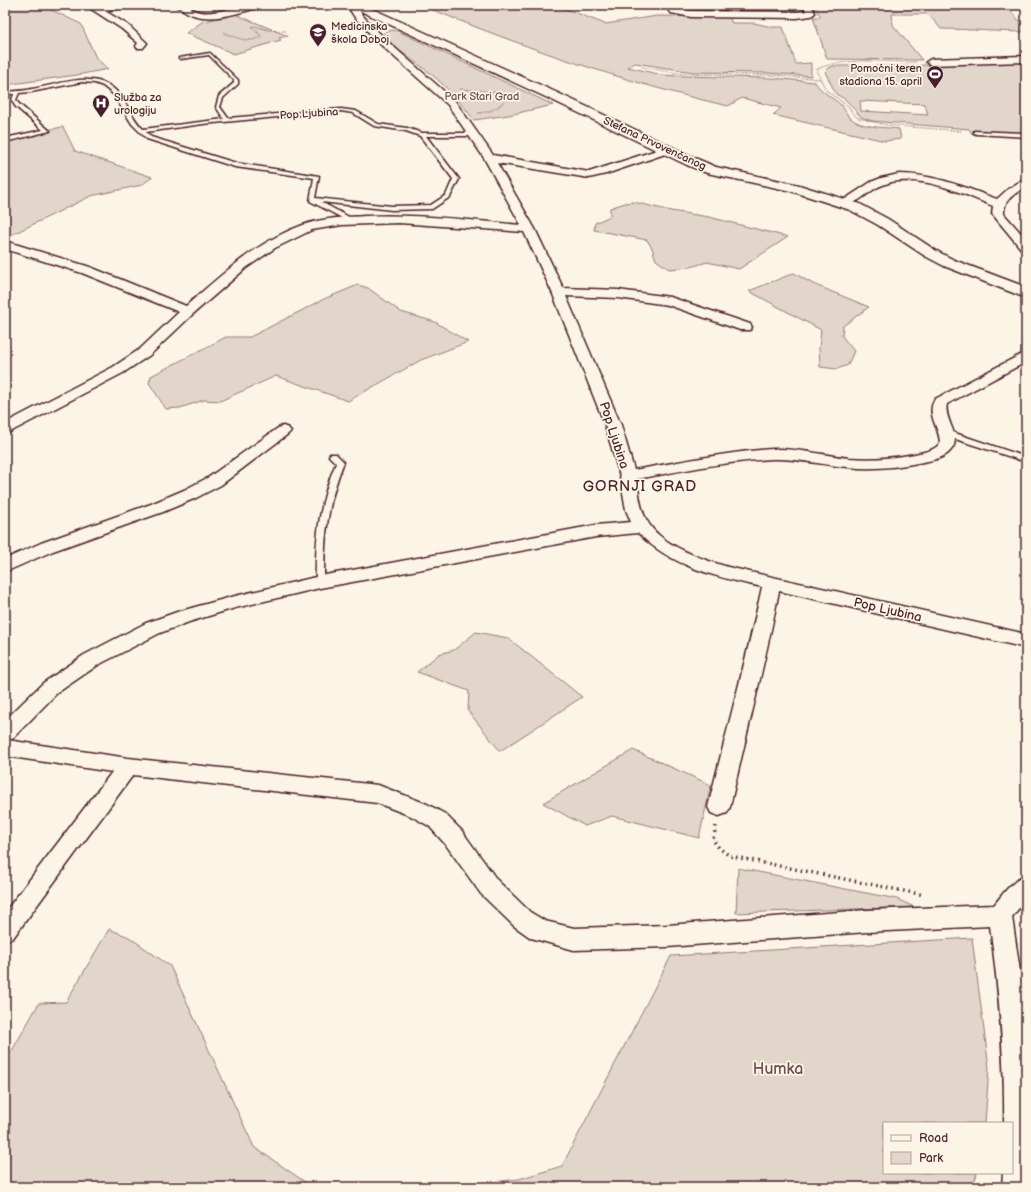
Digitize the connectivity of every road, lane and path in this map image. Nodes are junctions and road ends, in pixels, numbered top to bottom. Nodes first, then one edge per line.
1 (89, 5) edge
2 (126, 5) edge
3 (182, 5) edge
4 (258, 5) edge
5 (353, 5) edge
6 (356, 5) edge
7 (668, 5) edge
8 (807, 5) edge
9 (1018, 5) edge
10 (97, 10) junction
11 (1026, 14) edge
12 (382, 17) junction
13 (400, 25) junction
14 (286, 31) dead end
15 (374, 31) junction
16 (224, 33) dead end
17 (140, 46) dead end
18 (181, 58) dead end
19 (1026, 59) edge
20 (931, 62) joint
21 (642, 67) dead end
22 (820, 79) junction
23 (457, 89) dead end
24 (18, 92) junction
25 (5, 93) edge
26 (504, 93) junction
27 (511, 93) dead end
28 (476, 114) dead end
29 (227, 120) junction
30 (142, 132) junction
31 (976, 132) joint
32 (472, 134) junction
33 (422, 135) junction
34 (1026, 135) edge
35 (5, 140) edge
36 (667, 150) junction
37 (488, 158) junction
38 (1026, 181) edge
39 (312, 200) junction
40 (845, 203) junction
41 (998, 204) junction
42 (348, 221) junction
43 (529, 229) junction
44 (5, 245) edge
45 (1026, 247) edge
46 (558, 292) junction
47 (1026, 293) edge
48 (188, 311) junction
49 (745, 327) dead end
50 (1026, 356) edge
51 (5, 429) edge
52 (282, 430) dead end
53 (946, 433) junction
54 (333, 456) dead end
55 (1026, 460) edge
56 (628, 476) junction
57 (642, 527) junction
58 (5, 566) edge
59 (320, 582) junction
60 (772, 584) junction
61 (1026, 640) edge
62 (5, 733) edge
63 (5, 748) edge
64 (128, 766) junction
65 (719, 807) joint
66 (1026, 886) edge
67 (931, 896) dead end
68 (1000, 915) junction
69 (5, 930) edge
70 (1016, 1187) edge

1 - 10 street
2 - 10 street
3 - 4 street
5 - 15 street, Pop Ljubina
6 - 12 street, Stefana Prvovenčanog
7 - 8 street
9 - 11 path
10 - 17 street
12 - 13 street, Stefana Prvovenčanog
12 - 15 street
13 - 15 street
13 - 36 street, Stefana Prvovenčanog
14 - 16 path
15 - 32 street, Pop Ljubina
18 - 29 lane
19 - 20 street
20 - 22 path
21 - 22 path
22 - 31 path
23 - 26 path
24 - 25 lane
24 - 30 lane
24 - 35 lane
26 - 27 path
26 - 28 path
29 - 30 lane, Pop Ljubina
29 - 33 lane, Pop Ljubina
30 - 39 lane
31 - 34 lane
32 - 33 lane, Pop Ljubina
32 - 37 street, Pop Ljubina
33 - 39 lane
36 - 37 street
36 - 40 street, Stefana Prvovenčanog
37 - 43 street, Pop Ljubina
38 - 41 street
39 - 42 lane
40 - 41 street
40 - 47 street, Stefana Prvovenčanog
41 - 45 street
42 - 43 street
42 - 48 street
43 - 46 street, Pop Ljubina
44 - 48 street
46 - 49 street
46 - 56 street, Pop Ljubina
48 - 51 street
50 - 53 street
52 - 58 street
53 - 55 lane
53 - 56 street
54 - 59 lane
56 - 57 street, Pop Ljubina
57 - 59 street
57 - 60 street, Pop Ljubina
59 - 62 street
60 - 61 street, Pop Ljubina
60 - 65 street
63 - 64 street
64 - 68 street
64 - 69 street
65 - 67 path
66 - 68 street
68 - 70 street

